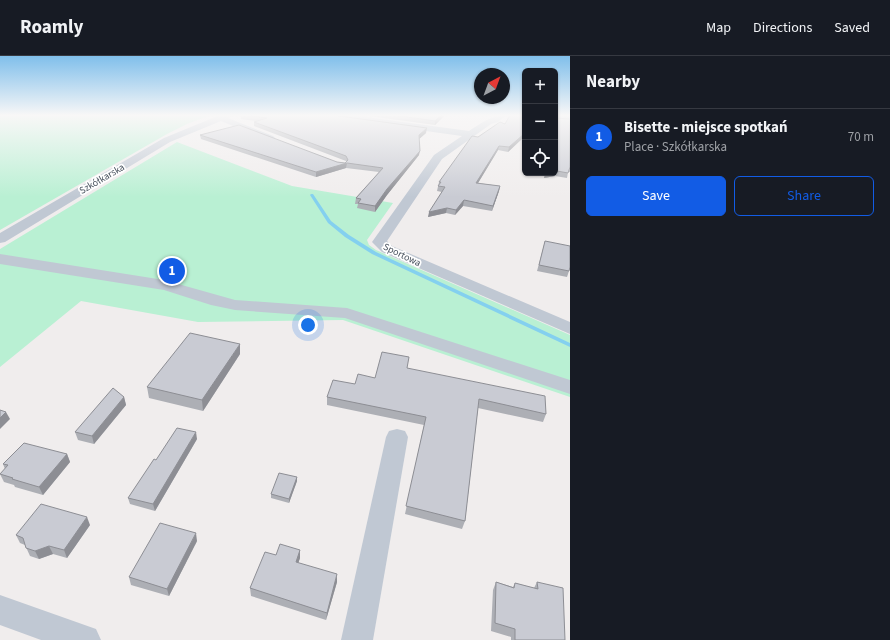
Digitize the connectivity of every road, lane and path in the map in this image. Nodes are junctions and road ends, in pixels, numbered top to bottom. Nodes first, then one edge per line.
1 (163, 142) edge
2 (459, 142) edge
3 (0, 239) edge
4 (0, 259) edge
5 (193, 277) dead end
6 (180, 289) junction
7 (568, 326) edge
8 (570, 387) edge
9 (397, 437) dead end
10 (0, 610) edge
11 (85, 640) edge
12 (357, 640) edge

1 - 3 street, Szkółkarska
2 - 7 street, Sportowa
4 - 6 street
5 - 6 street
6 - 8 street
9 - 12 street
10 - 11 street

